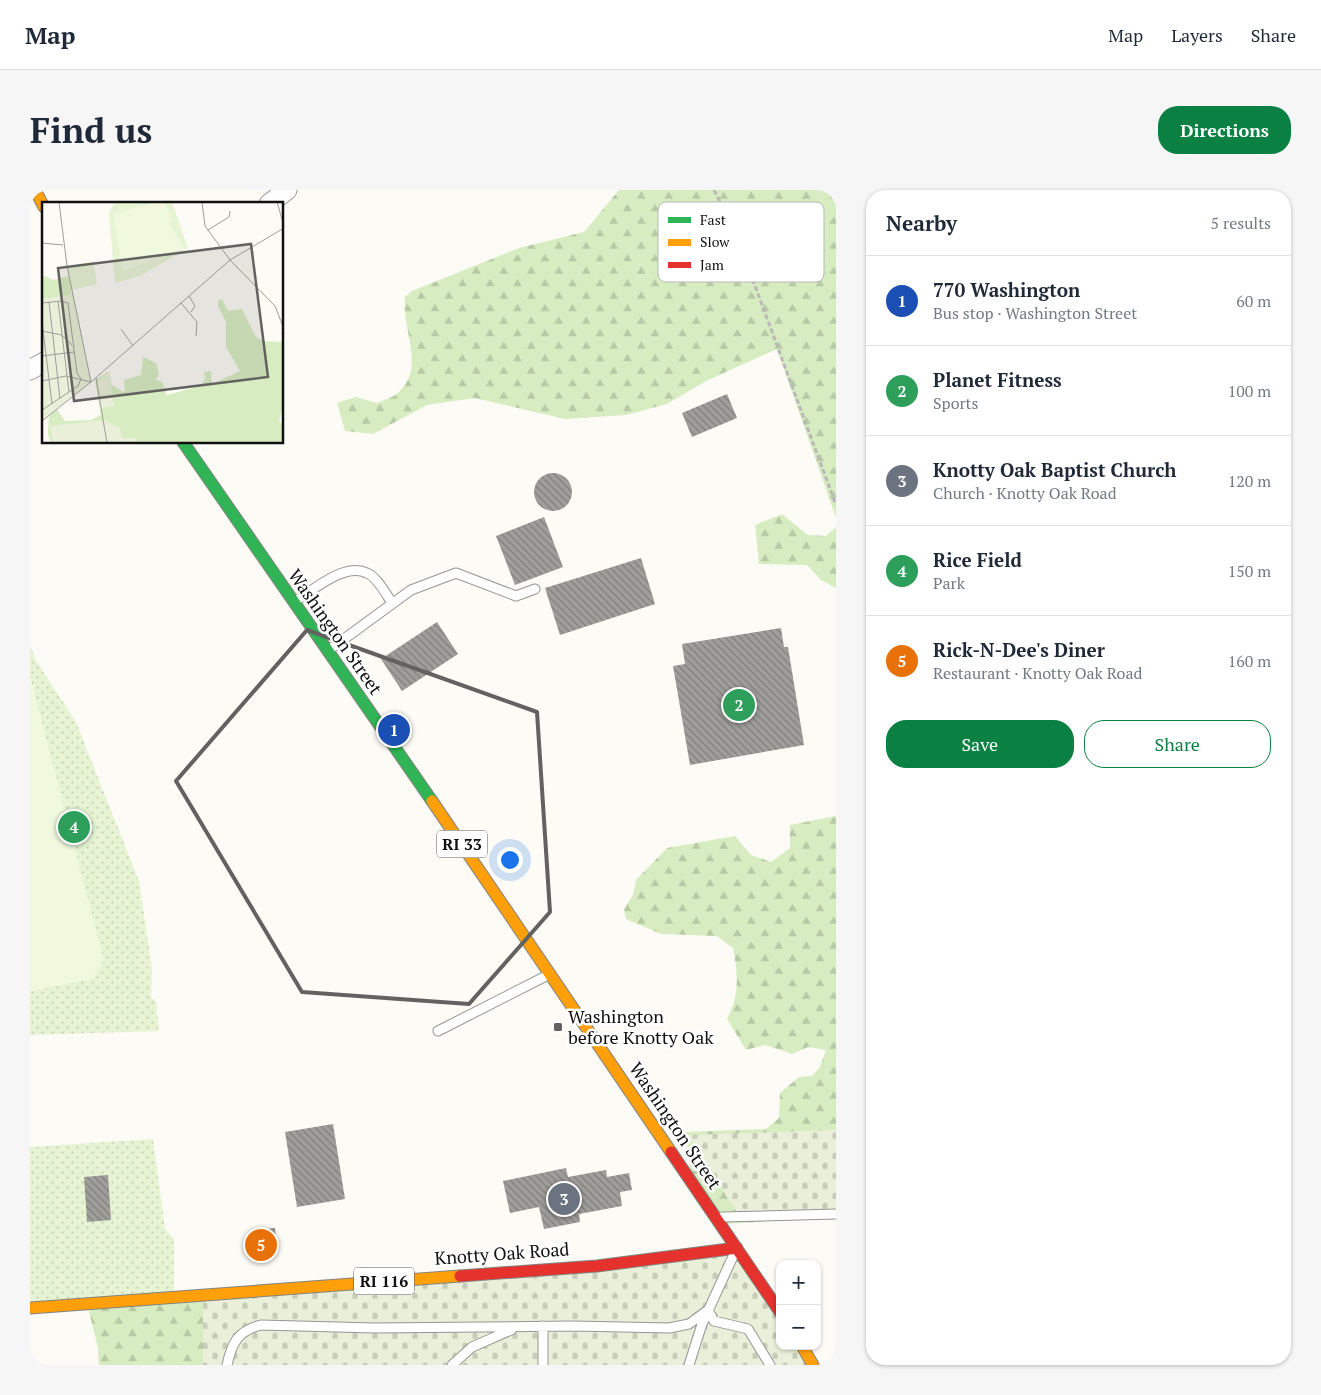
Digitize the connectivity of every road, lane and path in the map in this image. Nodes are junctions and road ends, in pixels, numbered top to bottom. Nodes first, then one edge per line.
1 (35, 190) edge
2 (287, 190) edge
3 (714, 190) edge
4 (272, 202) edge
5 (720, 202) edge
6 (42, 203) edge
7 (754, 282) edge
8 (42, 363) edge
9 (30, 370) edge
10 (184, 444) edge
11 (834, 495) edge
12 (836, 506) edge
13 (535, 589) dead end
14 (292, 603) junction
15 (392, 603) junction
16 (327, 652) junction
17 (550, 973) junction
18 (438, 1031) dead end
19 (836, 1214) edge
20 (717, 1217) junction
21 (737, 1248) junction
22 (776, 1306) edge
23 (30, 1308) edge
24 (708, 1310) junction
25 (521, 1326) junction
26 (543, 1326) junction
27 (804, 1350) edge
28 (227, 1365) edge
29 (452, 1365) edge
30 (542, 1365) edge
31 (689, 1365) edge
32 (770, 1365) edge
33 (813, 1365) edge

1 - 6 main road
2 - 4 street
3 - 5 path
7 - 11 path
8 - 9 street
10 - 14 main road, Washington Street / RI 33
11 - 12 path
13 - 15 lane
14 - 15 lane
14 - 16 main road, Washington Street / RI 33
15 - 16 lane
16 - 17 main road, Washington Street / RI 33
17 - 18 lane
17 - 20 main road, Washington Street / RI 33
19 - 20 lane
20 - 21 main road, Washington Street / RI 33
21 - 22 main road, Washington Street / RI 33
21 - 23 main road, Knotty Oak Road / RI 116
21 - 24 lane
24 - 26 lane
24 - 31 lane
24 - 32 lane
25 - 26 lane
25 - 28 lane
25 - 29 lane
26 - 30 lane
27 - 33 main road

